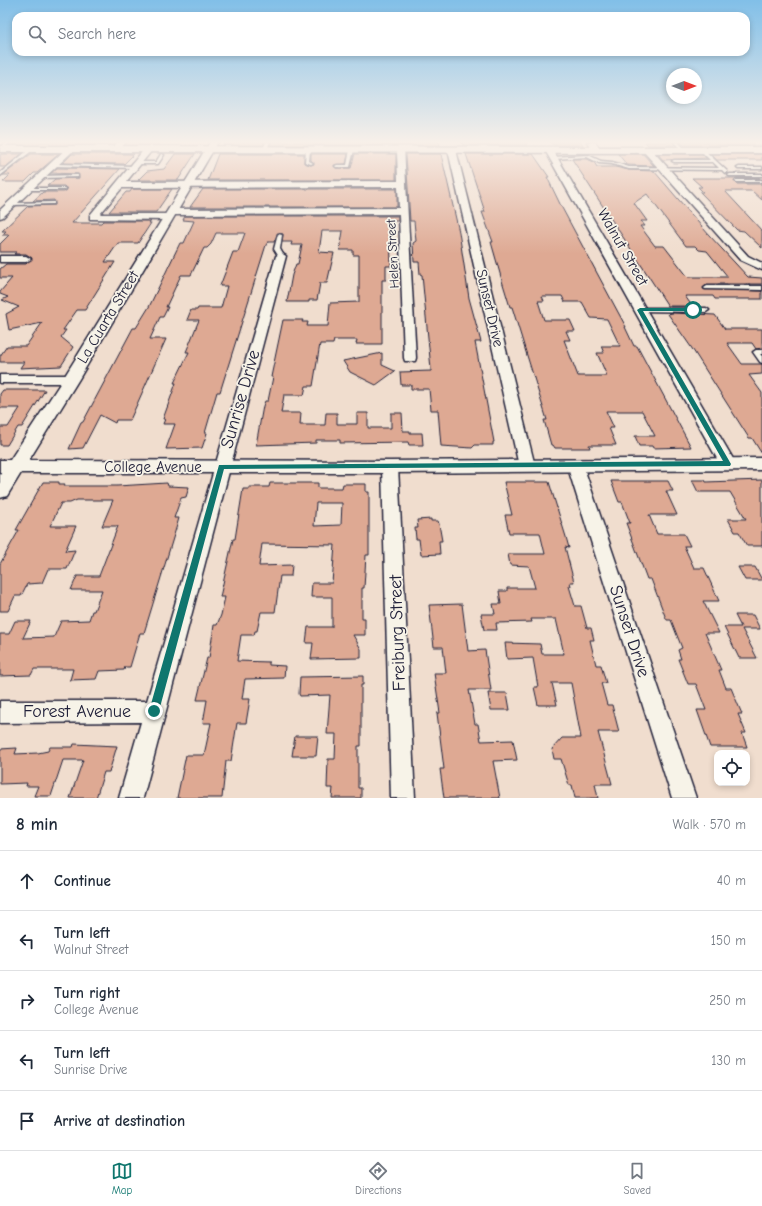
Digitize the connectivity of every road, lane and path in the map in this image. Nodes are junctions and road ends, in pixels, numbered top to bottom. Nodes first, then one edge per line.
1 (38, 179) edge
2 (124, 179) edge
3 (192, 179) edge
4 (402, 179) edge
5 (459, 179) edge
6 (565, 179) edge
7 (673, 179) edge
8 (737, 181) dead end
9 (762, 181) edge
10 (402, 184) junction
11 (119, 185) junction
12 (188, 185) junction
13 (27, 189) junction
14 (64, 189) dead end
15 (12, 204) junction
16 (52, 204) dead end
17 (404, 212) junction
18 (0, 215) edge
19 (170, 215) junction
20 (280, 235) dead end
21 (281, 256) joint
22 (0, 259) edge
23 (26, 259) dead end
24 (762, 267) edge
25 (707, 288) dead end
26 (762, 288) edge
27 (640, 310) junction
28 (706, 310) dead end
29 (762, 352) edge
30 (410, 358) dead end
31 (762, 361) edge
32 (0, 379) edge
33 (71, 379) junction
34 (728, 464) junction
35 (762, 464) edge
36 (575, 465) junction
37 (8, 466) edge
38 (527, 466) junction
39 (221, 467) junction
40 (390, 467) junction
41 (0, 491) edge
42 (154, 711) junction
43 (0, 712) edge
44 (130, 798) edge
45 (403, 798) edge
46 (684, 798) edge

1 - 13 street
2 - 11 street
3 - 12 street, La Cuarta Street
4 - 10 street, Helen Street
5 - 38 street, Sunset Drive
6 - 27 street, Walnut Street
7 - 24 street
8 - 9 lane
10 - 12 street
10 - 17 street, Helen Street
11 - 12 street
11 - 19 street
12 - 19 street, La Cuarta Street
13 - 14 lane
13 - 15 street
15 - 16 lane
15 - 18 street
17 - 19 street
17 - 30 street, Helen Street
19 - 33 street, La Cuarta Street
20 - 21 lane
21 - 39 street, Sunrise Drive
22 - 23 street
25 - 26 lane
27 - 28 lane
27 - 34 street, Walnut Street
29 - 31 lane
32 - 33 street
33 - 37 street, La Cuarta Street
34 - 35 street, College Avenue
34 - 36 street, College Avenue
36 - 38 street, College Avenue
36 - 46 street, Sunset Drive
37 - 39 street, College Avenue
37 - 41 street, La Cuarta Street
38 - 40 street, College Avenue
39 - 40 street, College Avenue
39 - 42 street, Sunrise Drive
40 - 45 street, Freiburg Street
42 - 43 street, Forest Avenue
42 - 44 street, Sunrise Drive

